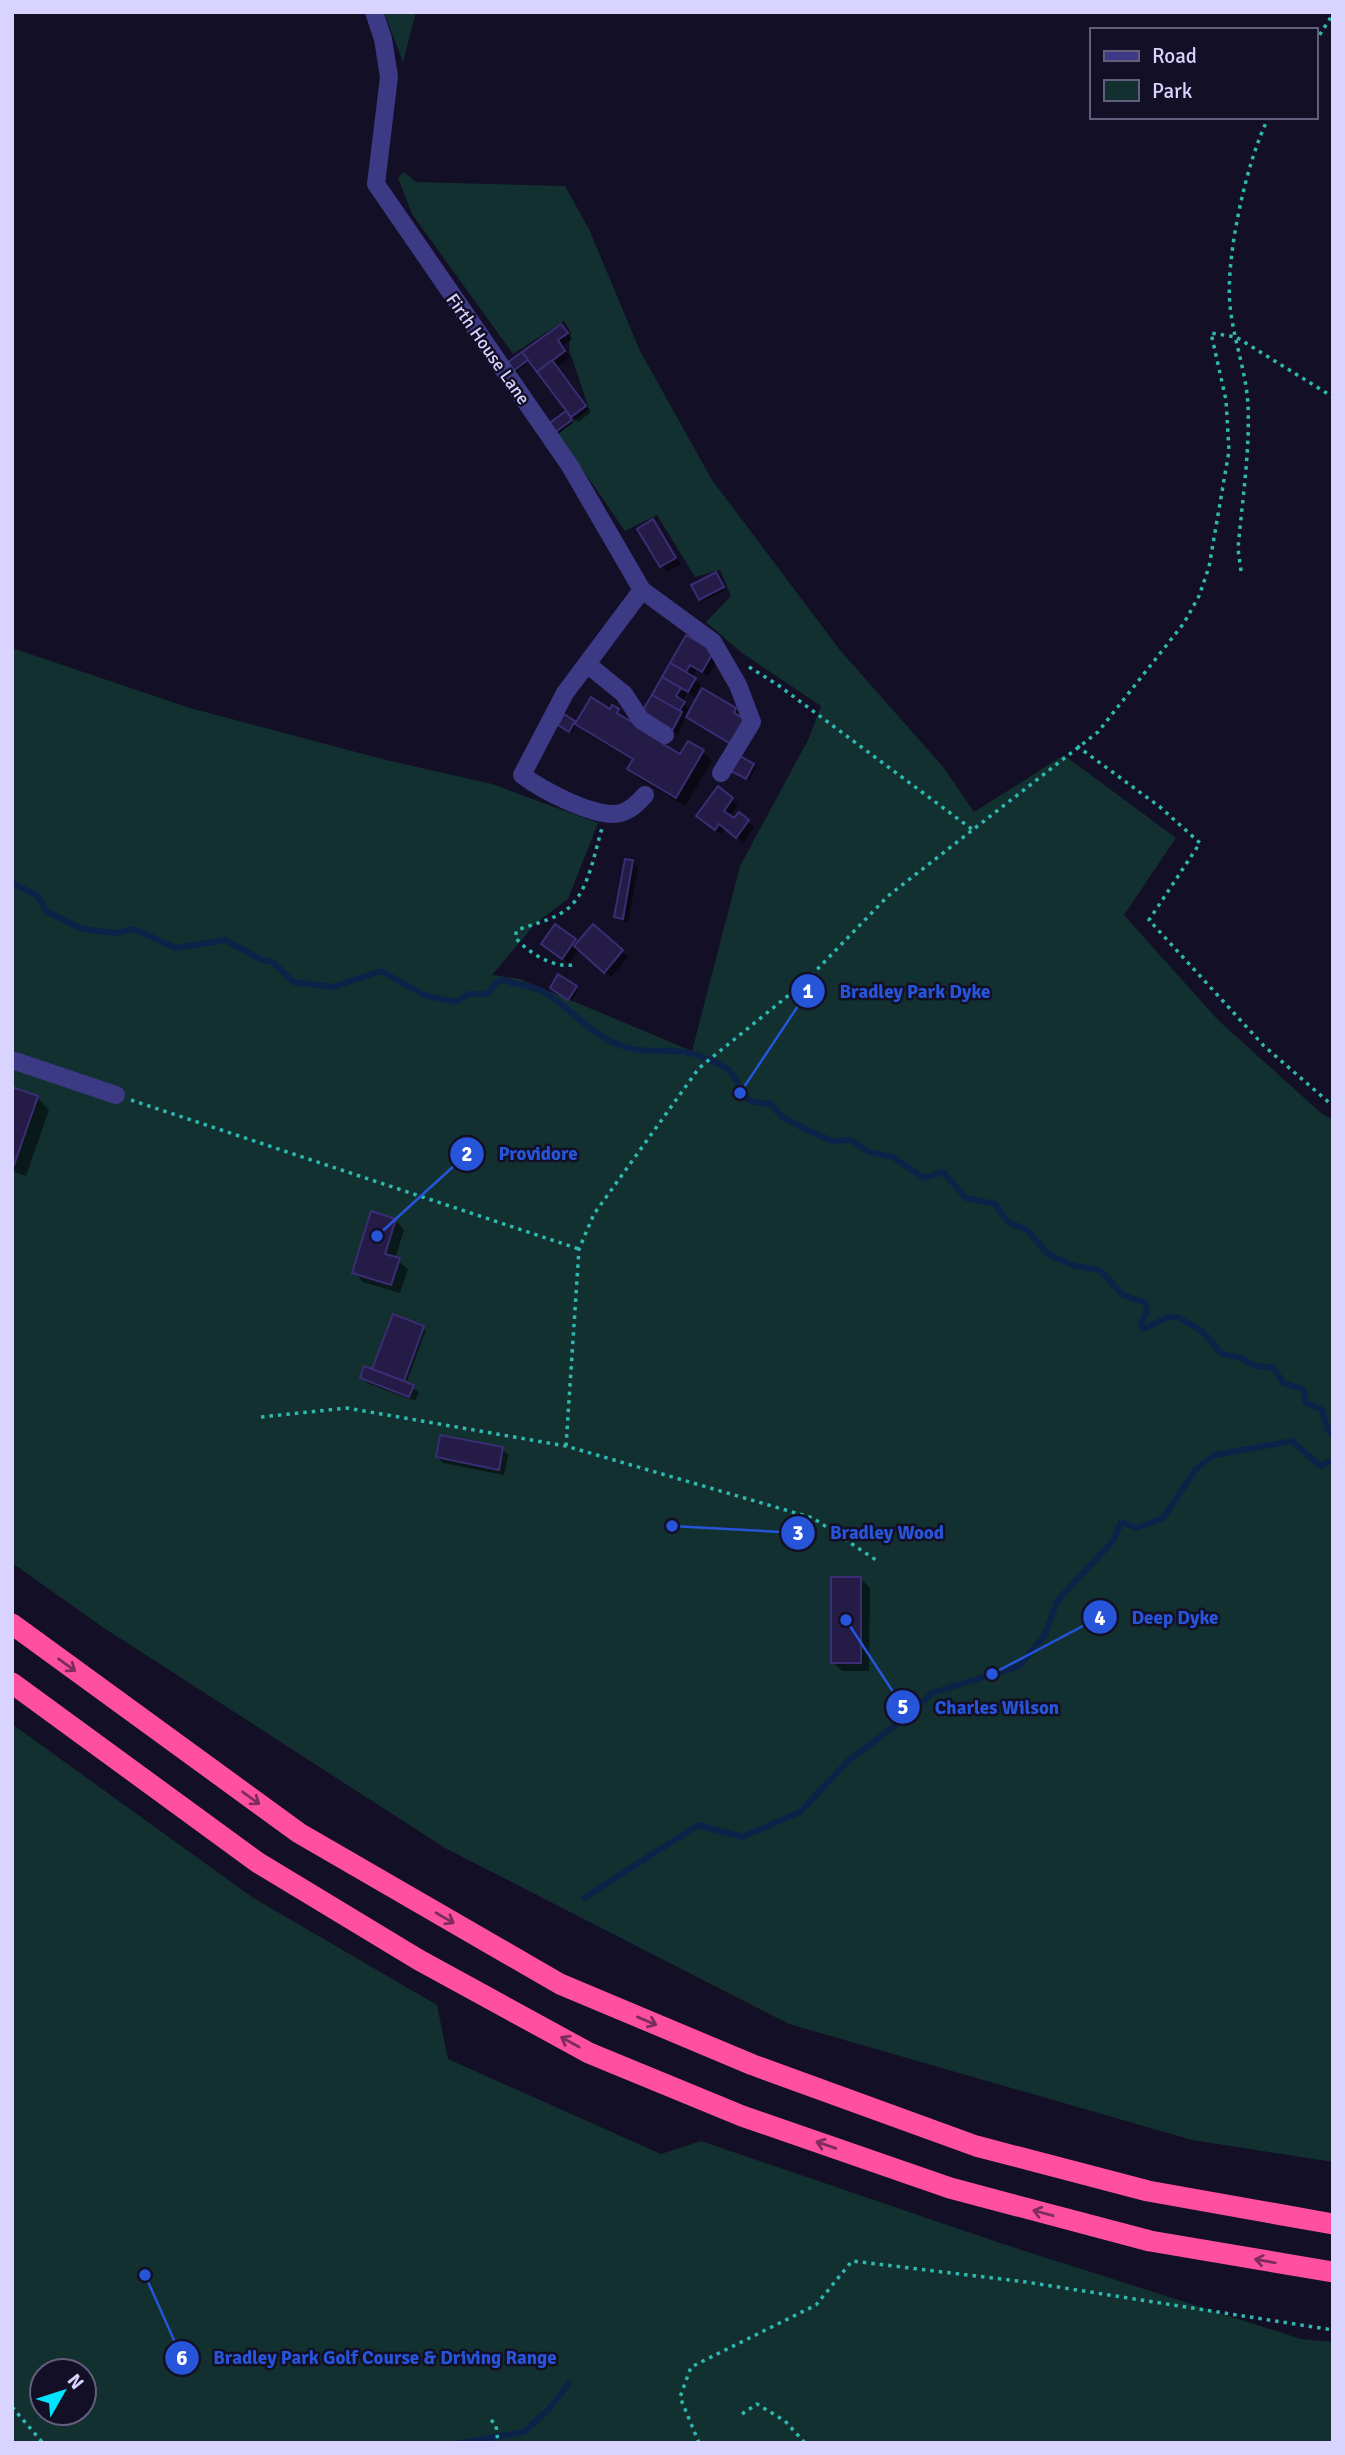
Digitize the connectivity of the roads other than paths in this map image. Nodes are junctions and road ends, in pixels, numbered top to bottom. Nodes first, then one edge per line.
1 (374, 12) edge
2 (642, 590) junction
3 (587, 664) junction
4 (665, 734) dead end
5 (721, 773) dead end
6 (645, 795) dead end
7 (12, 1060) edge
8 (116, 1095) road end
9 (12, 1624) edge
10 (12, 1684) edge
11 (1333, 2224) edge
12 (1333, 2272) edge

1 - 2 lane, Firth House Lane
2 - 3 lane
2 - 5 lane, Firth House Lane
3 - 4 lane
3 - 6 lane
7 - 8 lane
9 -> 11 highway
12 -> 10 highway

